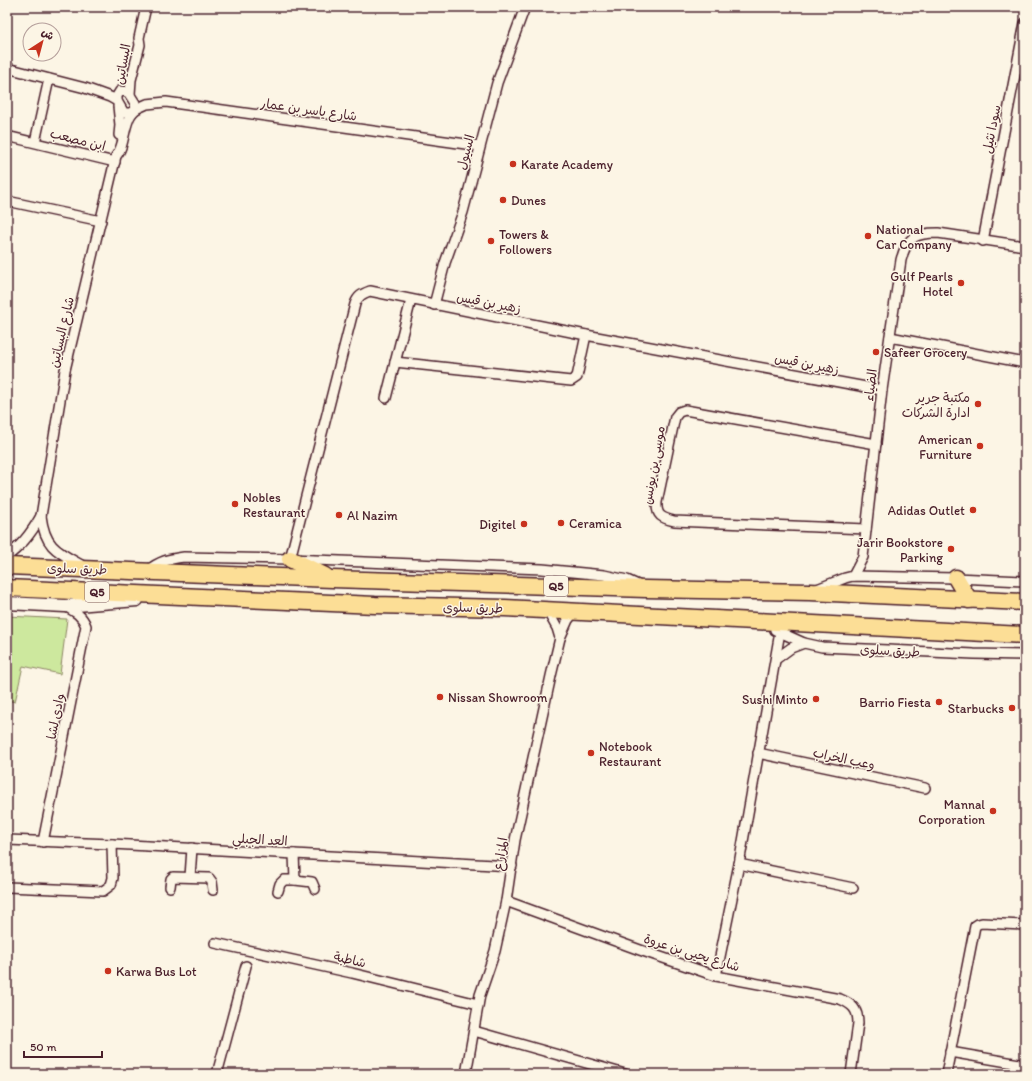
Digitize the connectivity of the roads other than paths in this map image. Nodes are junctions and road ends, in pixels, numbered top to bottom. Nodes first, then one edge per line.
1 (146, 7) edge
2 (525, 7) edge
3 (1025, 22) edge
4 (139, 38) junction
5 (7, 68) edge
6 (48, 79) junction
7 (85, 88) junction
8 (120, 91) junction
9 (130, 94) junction
10 (117, 102) junction
11 (134, 111) junction
12 (7, 136) edge
13 (35, 142) junction
14 (480, 146) junction
15 (116, 159) junction
16 (7, 201) edge
17 (101, 221) junction
18 (983, 241) junction
19 (1025, 246) edge
20 (411, 300) junction
21 (434, 305) junction
22 (586, 335) junction
23 (890, 337) junction
24 (395, 362) junction
25 (1025, 362) edge
26 (882, 390) junction
27 (386, 398) dead end
28 (876, 444) junction
29 (41, 516) junction
30 (866, 529) junction
31 (7, 556) edge
32 (863, 557) junction
33 (290, 560) junction
34 (7, 566) edge
35 (86, 568) junction
36 (147, 571) junction
37 (853, 576) junction
38 (873, 576) junction
39 (956, 578) junction
40 (332, 579) junction
41 (1025, 582) edge
42 (7, 588) edge
43 (646, 589) junction
44 (810, 592) junction
45 (186, 596) junction
46 (969, 600) junction
47 (1025, 602) edge
48 (7, 603) edge
49 (65, 606) junction
50 (547, 610) junction
51 (575, 611) junction
52 (760, 621) junction
53 (1025, 625) edge
54 (902, 629) junction
55 (780, 632) junction
56 (1025, 636) edge
57 (560, 638) junction
58 (804, 643) junction
59 (1025, 655) edge
60 (776, 659) junction
61 (758, 753) junction
62 (925, 788) dead end
63 (7, 840) edge
64 (43, 842) junction
65 (112, 844) junction
66 (192, 848) junction
67 (294, 854) junction
68 (739, 864) junction
69 (512, 866) junction
70 (190, 877) junction
71 (295, 880) junction
72 (170, 886) dead end
73 (7, 887) edge
74 (853, 888) dead end
75 (315, 889) dead end
76 (212, 890) dead end
77 (278, 891) dead end
78 (506, 901) junction
79 (1025, 925) edge
80 (215, 943) dead end
81 (246, 966) dead end
82 (716, 976) junction
83 (478, 1004) junction
84 (474, 1031) junction
85 (950, 1052) junction
86 (1025, 1065) edge
87 (217, 1074) edge
88 (466, 1074) edge
89 (625, 1074) edge
90 (851, 1074) edge
91 (946, 1074) edge

1 - 4 street, البساتين
2 - 14 street, السيول
3 - 18 street, سودا نثيل
4 - 8 street, البساتين
4 - 9 street, البساتين
5 - 6 street
6 - 7 street
6 - 13 street, ابن مصعب
7 - 8 street
7 - 10 street
8 - 9 street
8 - 10 street
9 - 11 street
10 - 11 street
10 - 15 street, شارع البساتين
11 - 14 street, شارع ياسر بن عمار
11 - 15 street, شارع البساتين
12 - 13 street, ابن مصعب
13 - 15 street, ابن مصعب
14 - 21 street, السيول
15 - 17 street, شارع البساتين
16 - 17 street
17 - 29 street, شارع البساتين
18 - 19 street, الضياء
18 - 23 street, الضياء
20 - 21 street, زهير بن قيس
20 - 24 street
20 - 33 street, زهير بن قيس
21 - 22 street, زهير بن قيس
22 - 24 street
22 - 26 street, زهير بن قيس
23 - 25 street
23 - 26 street, الضياء
24 - 27 street
26 - 28 street, الضياء
28 - 30 street, الضياء
28 - 30 street, موسى بن يونس
29 - 31 street, شارع البساتين
29 - 35 street, شارع البساتين
30 - 32 street, الضياء
32 - 37 street, الضياء
32 - 38 street
33 - 36 street, طريق سلوى
33 - 40 highway
33 - 43 street, طريق سلوى
34 - 35 highway, طريق سلوى / Q5
35 - 36 highway, طريق سلوى / Q5
36 - 40 highway, طريق سلوى / Q5
37 - 38 street, طريق سلوى
37 - 44 street, طريق سلوى
38 - 39 street, طريق سلوى
39 - 41 street, طريق سلوى
39 - 46 highway
40 - 43 highway, طريق سلوى / Q5
42 - 45 highway, طريق سلوى / Q5
43 - 44 highway, طريق سلوى / Q5
44 - 46 highway, طريق سلوى / Q5
45 - 49 main road, طريق سلوى / Q5
45 - 50 highway, طريق سلوى / Q5
46 - 47 highway, طريق سلوى / Q5
48 - 49 main road, طريق سلوى / Q5
49 - 64 street, وادى لشا
50 - 51 highway, طريق سلوى / Q5
50 - 57 street
51 - 52 highway, طريق سلوى / Q5
51 - 57 street, المزارع
52 - 54 highway, طريق سلوى / Q5
52 - 55 street, طريق سلوى
53 - 54 highway
54 - 56 highway, طريق سلوى / Q5
55 - 58 street, طريق سلوى
55 - 60 street
57 - 69 street, المزارع
58 - 59 street, طريق سلوى
58 - 60 street
60 - 61 street
61 - 62 street, وعب الخراب
61 - 68 street
63 - 64 street, العد الجبلي
64 - 65 street, العد الجبلي
65 - 66 street, العد الجبلي
65 - 73 street
66 - 67 street, العد الجبلي
66 - 70 street
67 - 69 street, العد الجبلي
67 - 71 street
68 - 74 street
68 - 82 street
69 - 78 street, المزارع
70 - 72 street
70 - 76 street
71 - 75 street
71 - 77 street
78 - 82 street, شارع يحيى بن عروة
78 - 83 street, المزارع
79 - 85 street
80 - 83 street, شاطبة
81 - 87 street
82 - 90 street, شارع يحيى بن عروة
83 - 84 street, المزارع
84 - 88 street, المزارع
84 - 89 street
85 - 86 street
85 - 91 street

